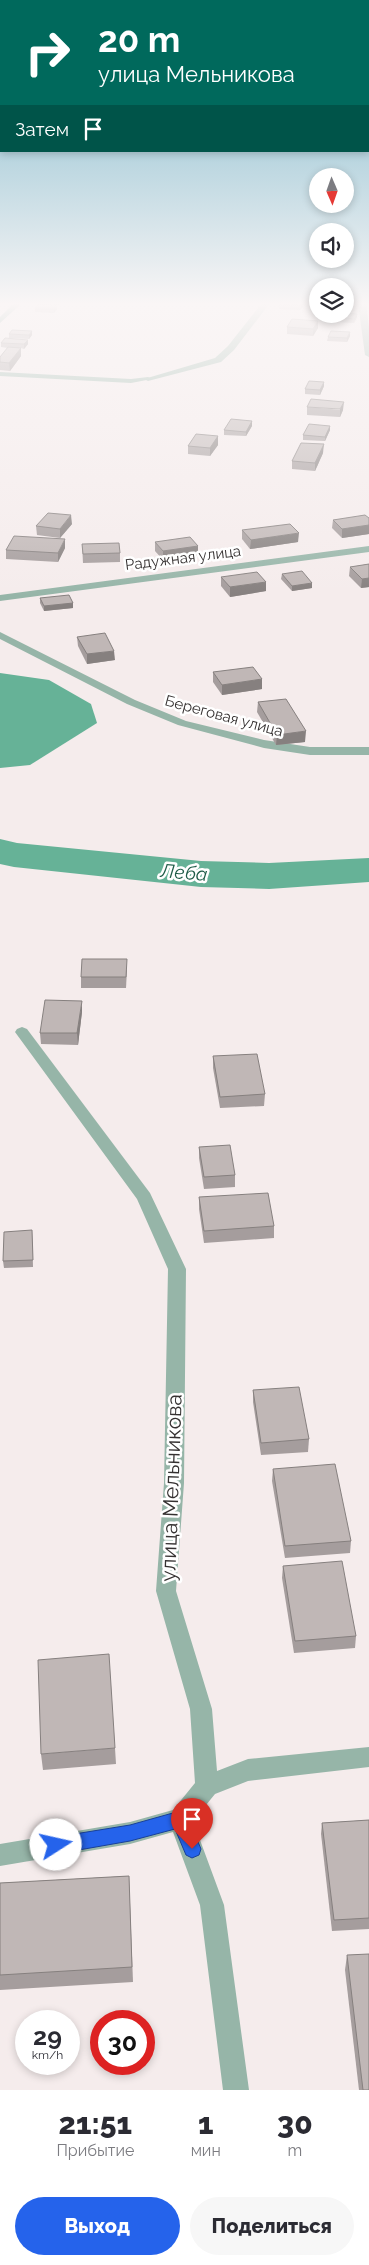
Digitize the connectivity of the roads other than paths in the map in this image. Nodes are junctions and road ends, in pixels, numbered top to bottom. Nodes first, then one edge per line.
1 (369, 549) edge
2 (0, 598) edge
3 (0, 635) edge
4 (369, 751) edge
5 (22, 1032) dead end
6 (369, 1757) edge
7 (207, 1786) junction
8 (180, 1819) junction
9 (0, 1855) edge
10 (236, 2090) edge

1 - 2 street, Радужная улица
3 - 4 street, Береговая улица
5 - 7 street, улица Мельникова
6 - 7 street
7 - 8 street
8 - 9 street
8 - 10 street

